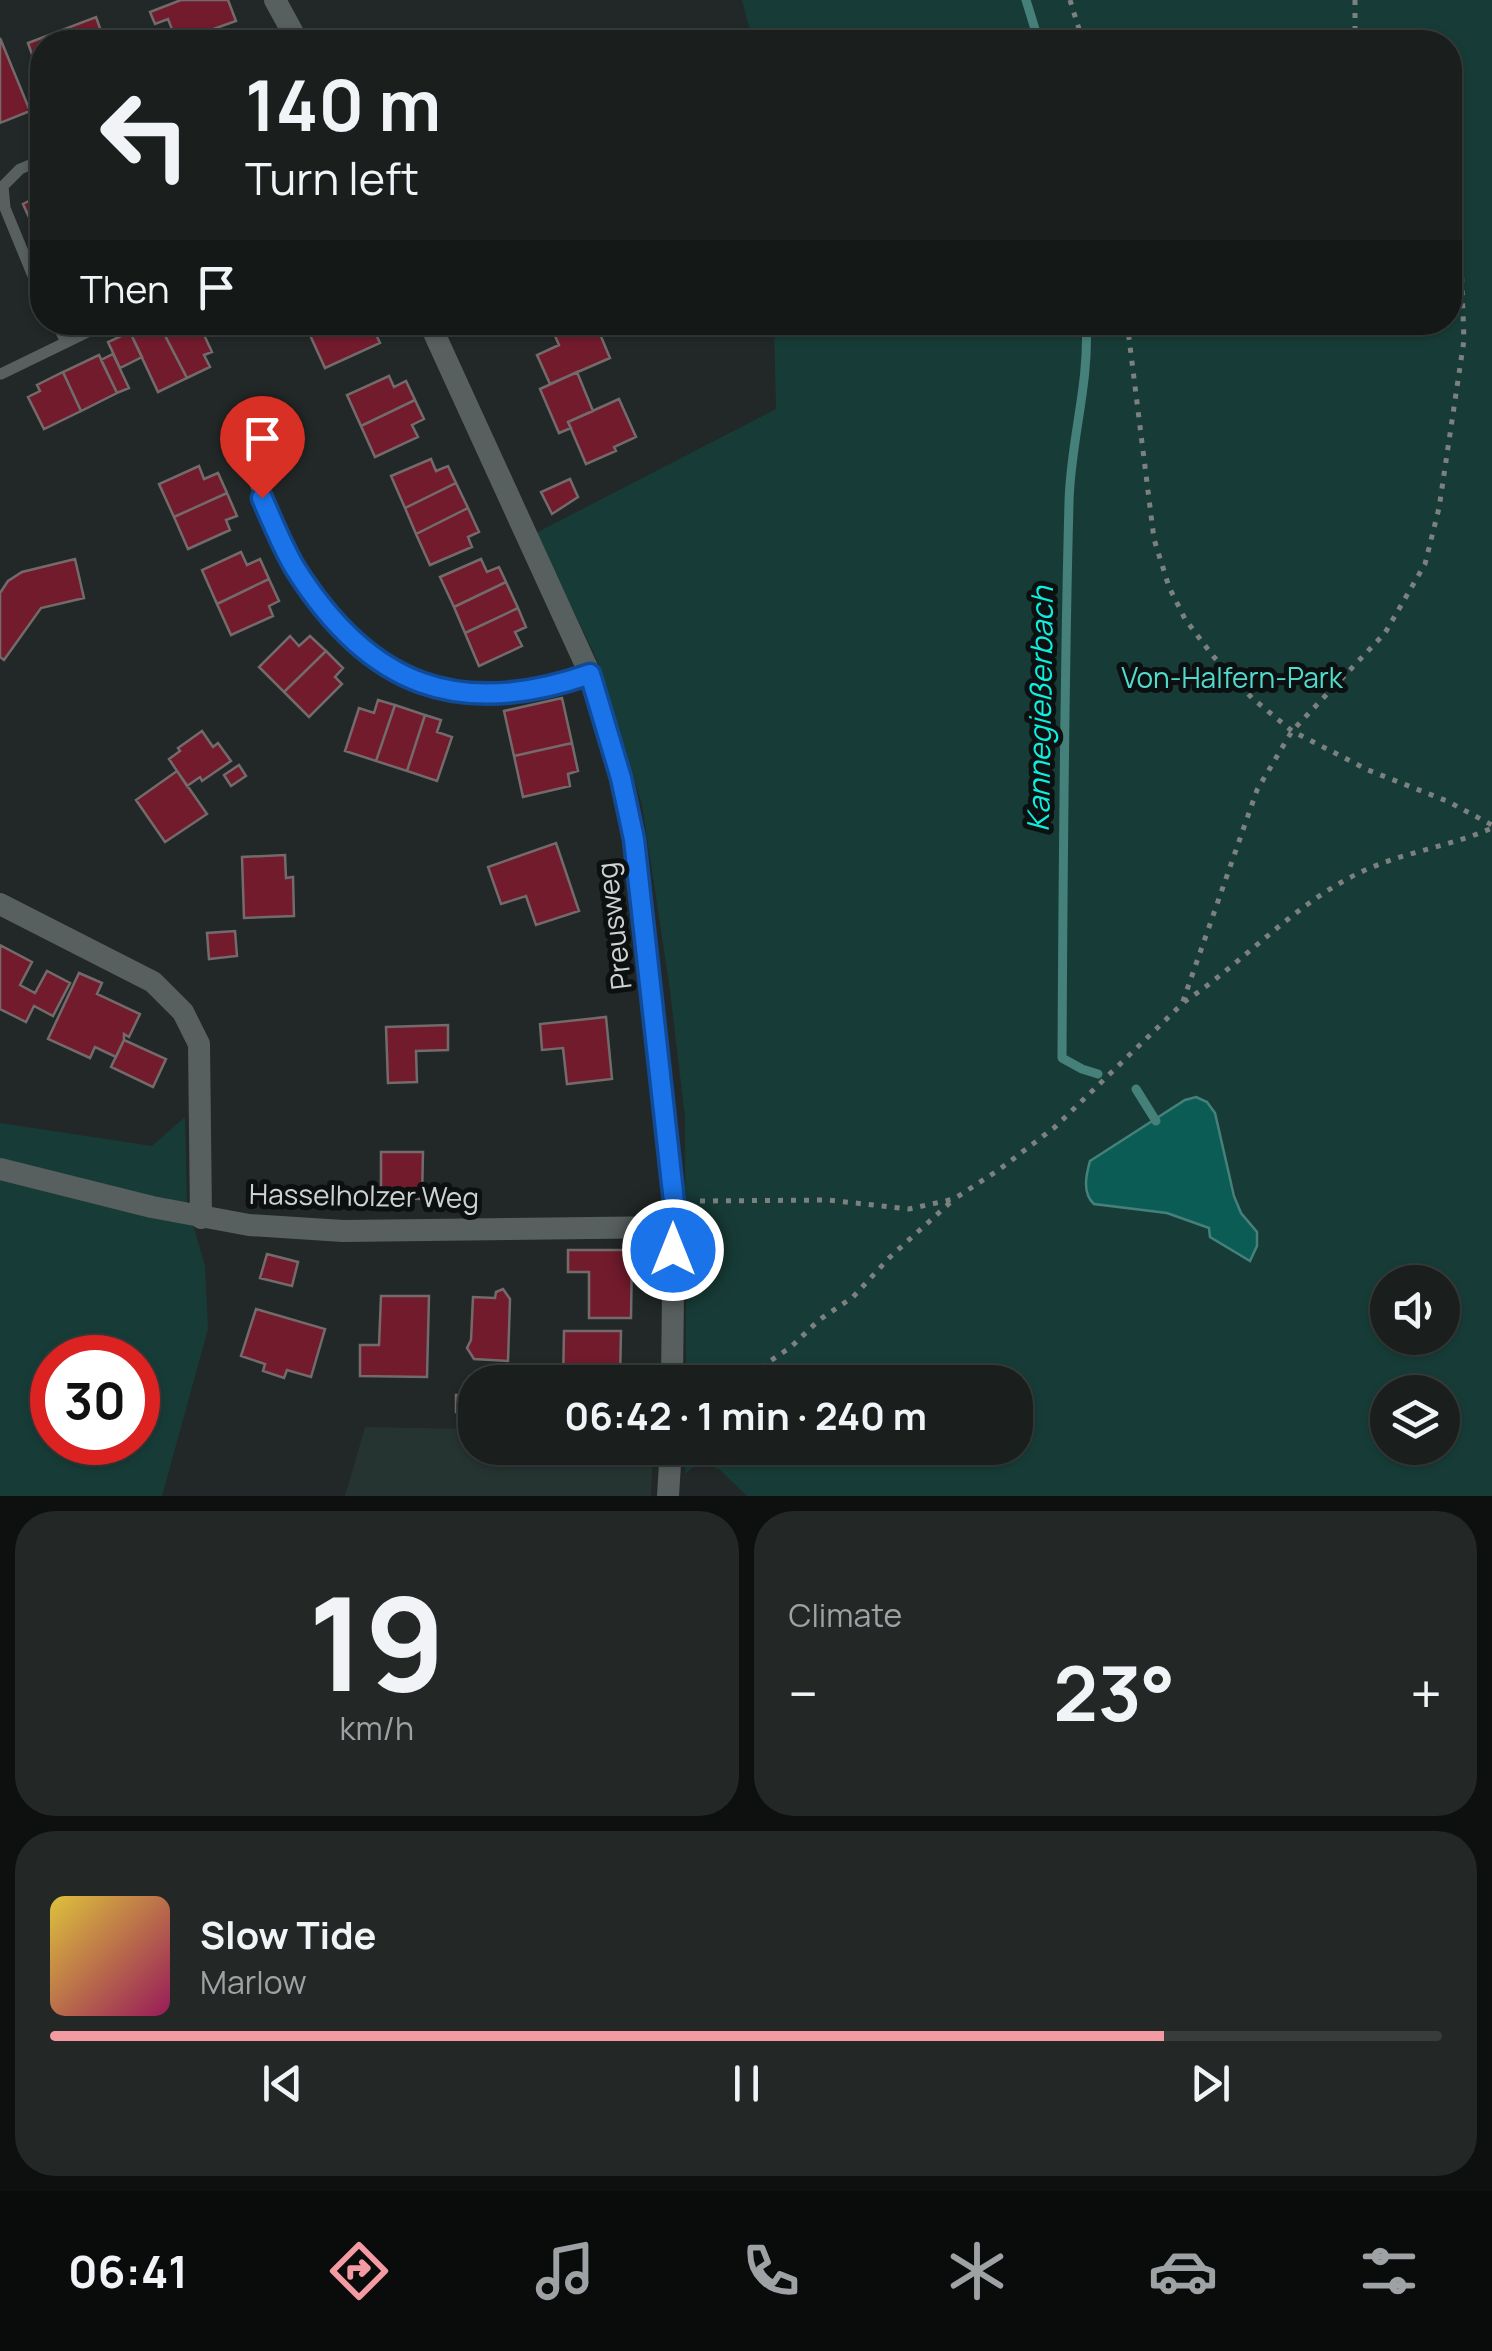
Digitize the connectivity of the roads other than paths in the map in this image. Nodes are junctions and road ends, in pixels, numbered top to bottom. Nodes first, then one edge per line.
1 (276, 0) edge
2 (292, 30) edge
3 (30, 165) edge
4 (30, 270) edge
5 (62, 335) edge
6 (81, 335) edge
7 (435, 335) edge
8 (66, 342) junction
9 (1, 374) edge
10 (246, 464) dead end
11 (590, 674) junction
12 (0, 904) edge
13 (0, 1169) edge
14 (201, 1218) junction
15 (673, 1227) junction
16 (672, 1365) edge
17 (670, 1465) edge
18 (668, 1496) edge

1 - 2 street
3 - 4 lane
5 - 8 lane
6 - 8 lane
7 - 11 street, Preusweg
8 - 9 lane
10 - 11 lane
11 - 15 street, Preusweg
12 - 14 street
13 - 14 street, Hasselholzer Weg
14 - 15 street, Hasselholzer Weg
15 - 16 street, Preusweg
17 - 18 street

